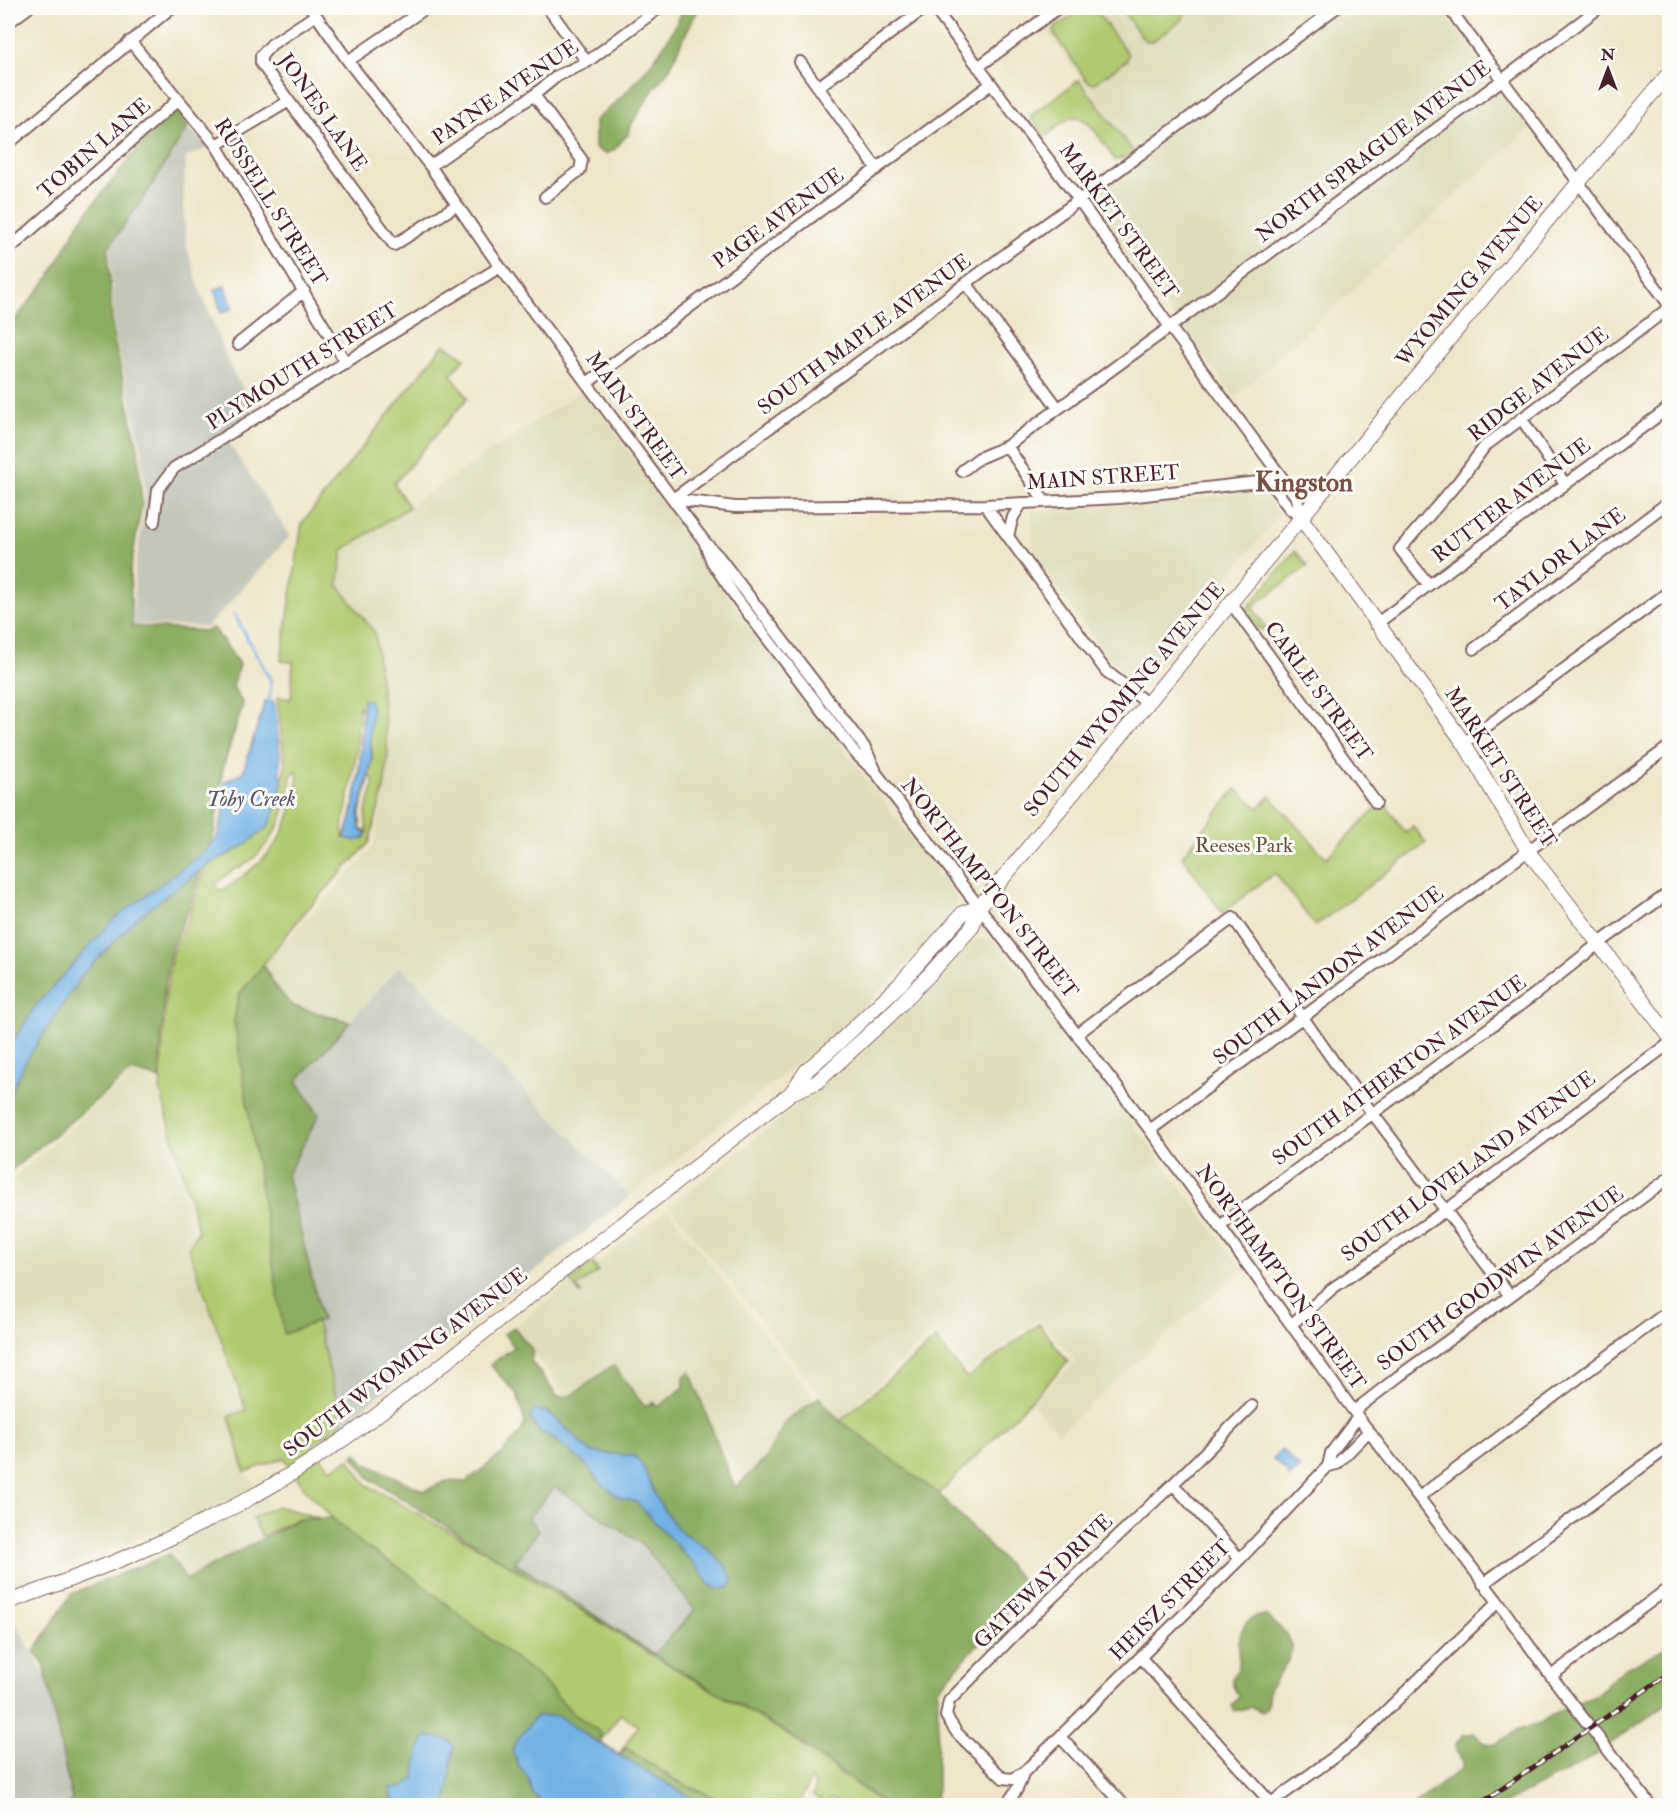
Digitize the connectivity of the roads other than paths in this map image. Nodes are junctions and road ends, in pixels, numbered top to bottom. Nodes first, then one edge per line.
1 (28, 8) edge
2 (171, 8) edge
3 (426, 8) edge
4 (548, 8) edge
5 (659, 8) edge
6 (926, 8) edge
7 (934, 8) edge
8 (1058, 8) edge
9 (1336, 8) edge
10 (1449, 8) edge
11 (1599, 8) edge
12 (313, 11) edge
13 (8, 23) edge
14 (130, 41) junction
15 (348, 61) junction
16 (587, 62) junction
17 (800, 62) dead end
18 (978, 67) junction
19 (1670, 72) edge
20 (1503, 78) junction
21 (991, 84) junction
22 (818, 87) junction
23 (534, 95) junction
24 (179, 99) junction
25 (289, 101) junction
26 (8, 144) edge
27 (216, 145) junction
28 (429, 166) junction
29 (877, 169) junction
30 (1578, 182) junction
31 (545, 197) dead end
32 (1079, 200) junction
33 (457, 205) junction
34 (8, 250) edge
35 (500, 267) junction
36 (966, 284) junction
37 (304, 291) junction
38 (1670, 307) edge
39 (1170, 327) junction
40 (238, 344) dead end
41 (346, 363) junction
42 (587, 383) junction
43 (1670, 407) edge
44 (1058, 408) junction
45 (1521, 418) junction
46 (1006, 446) junction
47 (1269, 460) junction
48 (962, 471) dead end
49 (1283, 479) junction
50 (1269, 481) junction
51 (1565, 484) junction
52 (673, 499) junction
53 (1670, 501) edge
54 (1045, 502) junction
55 (1022, 503) junction
56 (985, 505) junction
57 (1301, 518) junction
58 (154, 522) dead end
59 (1008, 536) junction
60 (1429, 585) junction
61 (1670, 591) edge
62 (1231, 603) junction
63 (1376, 624) junction
64 (1474, 649) dead end
65 (1148, 704) junction
66 (1464, 743) junction
67 (1670, 746) edge
68 (1376, 803) dead end
69 (1528, 851) junction
70 (1670, 892) edge
71 (980, 907) junction
72 (1599, 944) junction
73 (1302, 1016) junction
74 (1077, 1034) junction
75 (1670, 1037) edge
76 (1670, 1043) edge
77 (1374, 1113) junction
78 (1150, 1130) junction
79 (1670, 1176) edge
80 (1445, 1211) junction
81 (1220, 1226) junction
82 (1510, 1296) junction
83 (1670, 1310) edge
84 (1292, 1324) junction
85 (1252, 1406) dead end
86 (1356, 1414) junction
87 (1369, 1431) junction
88 (1670, 1446) edge
89 (1328, 1466) junction
90 (1173, 1484) junction
91 (1419, 1497) junction
92 (1240, 1559) junction
93 (1483, 1584) junction
94 (1670, 1587) edge
95 (8, 1602) edge
96 (1498, 1602) junction
97 (1141, 1658) junction
98 (1551, 1676) junction
99 (1060, 1737) junction
100 (1023, 1773) junction
101 (1004, 1806) edge
102 (1125, 1806) edge
103 (1651, 1806) edge

1 - 13 street
2 - 14 street
3 - 15 street
4 - 16 street
5 - 16 street, PAYNE AVENUE
6 - 22 street
7 - 18 street, MARKET STREET
8 - 18 street
9 - 32 street, SOUTH MAPLE AVENUE
10 - 20 street
11 - 20 street, NORTH SPRAGUE AVENUE
12 - 15 street, MAIN STREET
12 - 25 street, JONES LANE
14 - 24 street, RUSSELL STREET
14 - 26 street
15 - 28 street, MAIN STREET
16 - 23 street, PAYNE AVENUE
17 - 22 street
18 - 21 street, MARKET STREET
19 - 30 main road, WYOMING AVENUE
20 - 30 street
20 - 39 street, NORTH SPRAGUE AVENUE
21 - 29 street, PAGE AVENUE
21 - 32 street, MARKET STREET
22 - 29 street
23 - 28 street, PAYNE AVENUE
23 - 31 street
24 - 27 street, RUSSELL STREET
24 - 34 street, TOBIN LANE
25 - 27 street
25 - 33 street, JONES LANE
27 - 37 street, RUSSELL STREET
28 - 33 street, MAIN STREET
29 - 42 street, PAGE AVENUE
30 - 38 street
30 - 57 main road, WYOMING AVENUE
32 - 36 street, SOUTH MAPLE AVENUE
32 - 39 street, MARKET STREET
33 - 35 street, MAIN STREET
35 - 41 street, PLYMOUTH STREET
35 - 42 street, MAIN STREET
36 - 44 street
36 - 52 street, SOUTH MAPLE AVENUE
37 - 40 street
37 - 41 street, RUSSELL STREET
38 - 45 street, RIDGE AVENUE
39 - 44 street, NORTH SPRAGUE AVENUE
39 - 47 street, MARKET STREET
41 - 58 street, PLYMOUTH STREET
42 - 52 street, MAIN STREET
43 - 51 street, RUTTER AVENUE
44 - 46 street, NORTH SPRAGUE AVENUE
45 - 51 street
45 - 60 street, RIDGE AVENUE
46 - 48 street
46 - 54 street
47 - 49 street, MARKET STREET
47 - 50 street
49 - 50 street, MAIN STREET
49 - 57 street, MARKET STREET
50 - 54 street, MAIN STREET
50 - 57 street, MARKET STREET
51 - 60 street, RUTTER AVENUE
52 - 56 street, MAIN STREET
52 - 71 street, NORTHAMPTON STREET
53 - 64 street, TAYLOR LANE
54 - 55 street, MAIN STREET
55 - 56 street, MAIN STREET
55 - 59 street
56 - 59 street
57 - 62 main road, SOUTH WYOMING AVENUE
57 - 63 main road, MARKET STREET
59 - 65 street
60 - 63 street, RUTTER AVENUE
61 - 66 street
62 - 65 main road, SOUTH WYOMING AVENUE
62 - 68 street, CARLE STREET
63 - 66 main road, MARKET STREET
65 - 71 main road, SOUTH WYOMING AVENUE
66 - 69 main road, MARKET STREET
67 - 69 street, SOUTH LANDON AVENUE
69 - 72 main road, MARKET STREET
69 - 73 street, SOUTH LANDON AVENUE
70 - 72 street, SOUTH ATHERTON AVENUE
71 - 74 street, NORTHAMPTON STREET
71 - 95 main road, SOUTH WYOMING AVENUE
72 - 75 main road, MARKET STREET
72 - 77 street, SOUTH ATHERTON AVENUE
73 - 74 street
73 - 77 street
73 - 78 street, SOUTH LANDON AVENUE
74 - 78 street, NORTHAMPTON STREET
76 - 80 street, SOUTH LOVELAND AVENUE
77 - 80 street
77 - 81 street, SOUTH ATHERTON AVENUE
78 - 81 street, NORTHAMPTON STREET
79 - 82 street, SOUTH GOODWIN AVENUE
80 - 82 street
80 - 84 street, SOUTH LOVELAND AVENUE
81 - 84 street, NORTHAMPTON STREET
82 - 86 street, SOUTH GOODWIN AVENUE
83 - 91 street
84 - 86 street, NORTHAMPTON STREET
85 - 90 street, GATEWAY DRIVE
86 - 87 street, NORTHAMPTON STREET
86 - 89 street, HEISZ STREET
87 - 89 street
87 - 91 street, NORTHAMPTON STREET
88 - 93 street
89 - 92 street, HEISZ STREET
90 - 92 street
90 - 100 street, GATEWAY DRIVE
91 - 93 street, NORTHAMPTON STREET
92 - 97 street, HEISZ STREET
93 - 96 street, NORTHAMPTON STREET
94 - 98 street
96 - 97 street
96 - 98 street, NORTHAMPTON STREET
97 - 99 street, HEISZ STREET
98 - 103 street, NORTHAMPTON STREET
99 - 100 street, HEISZ STREET
99 - 102 street
100 - 101 street, HEISZ STREET

